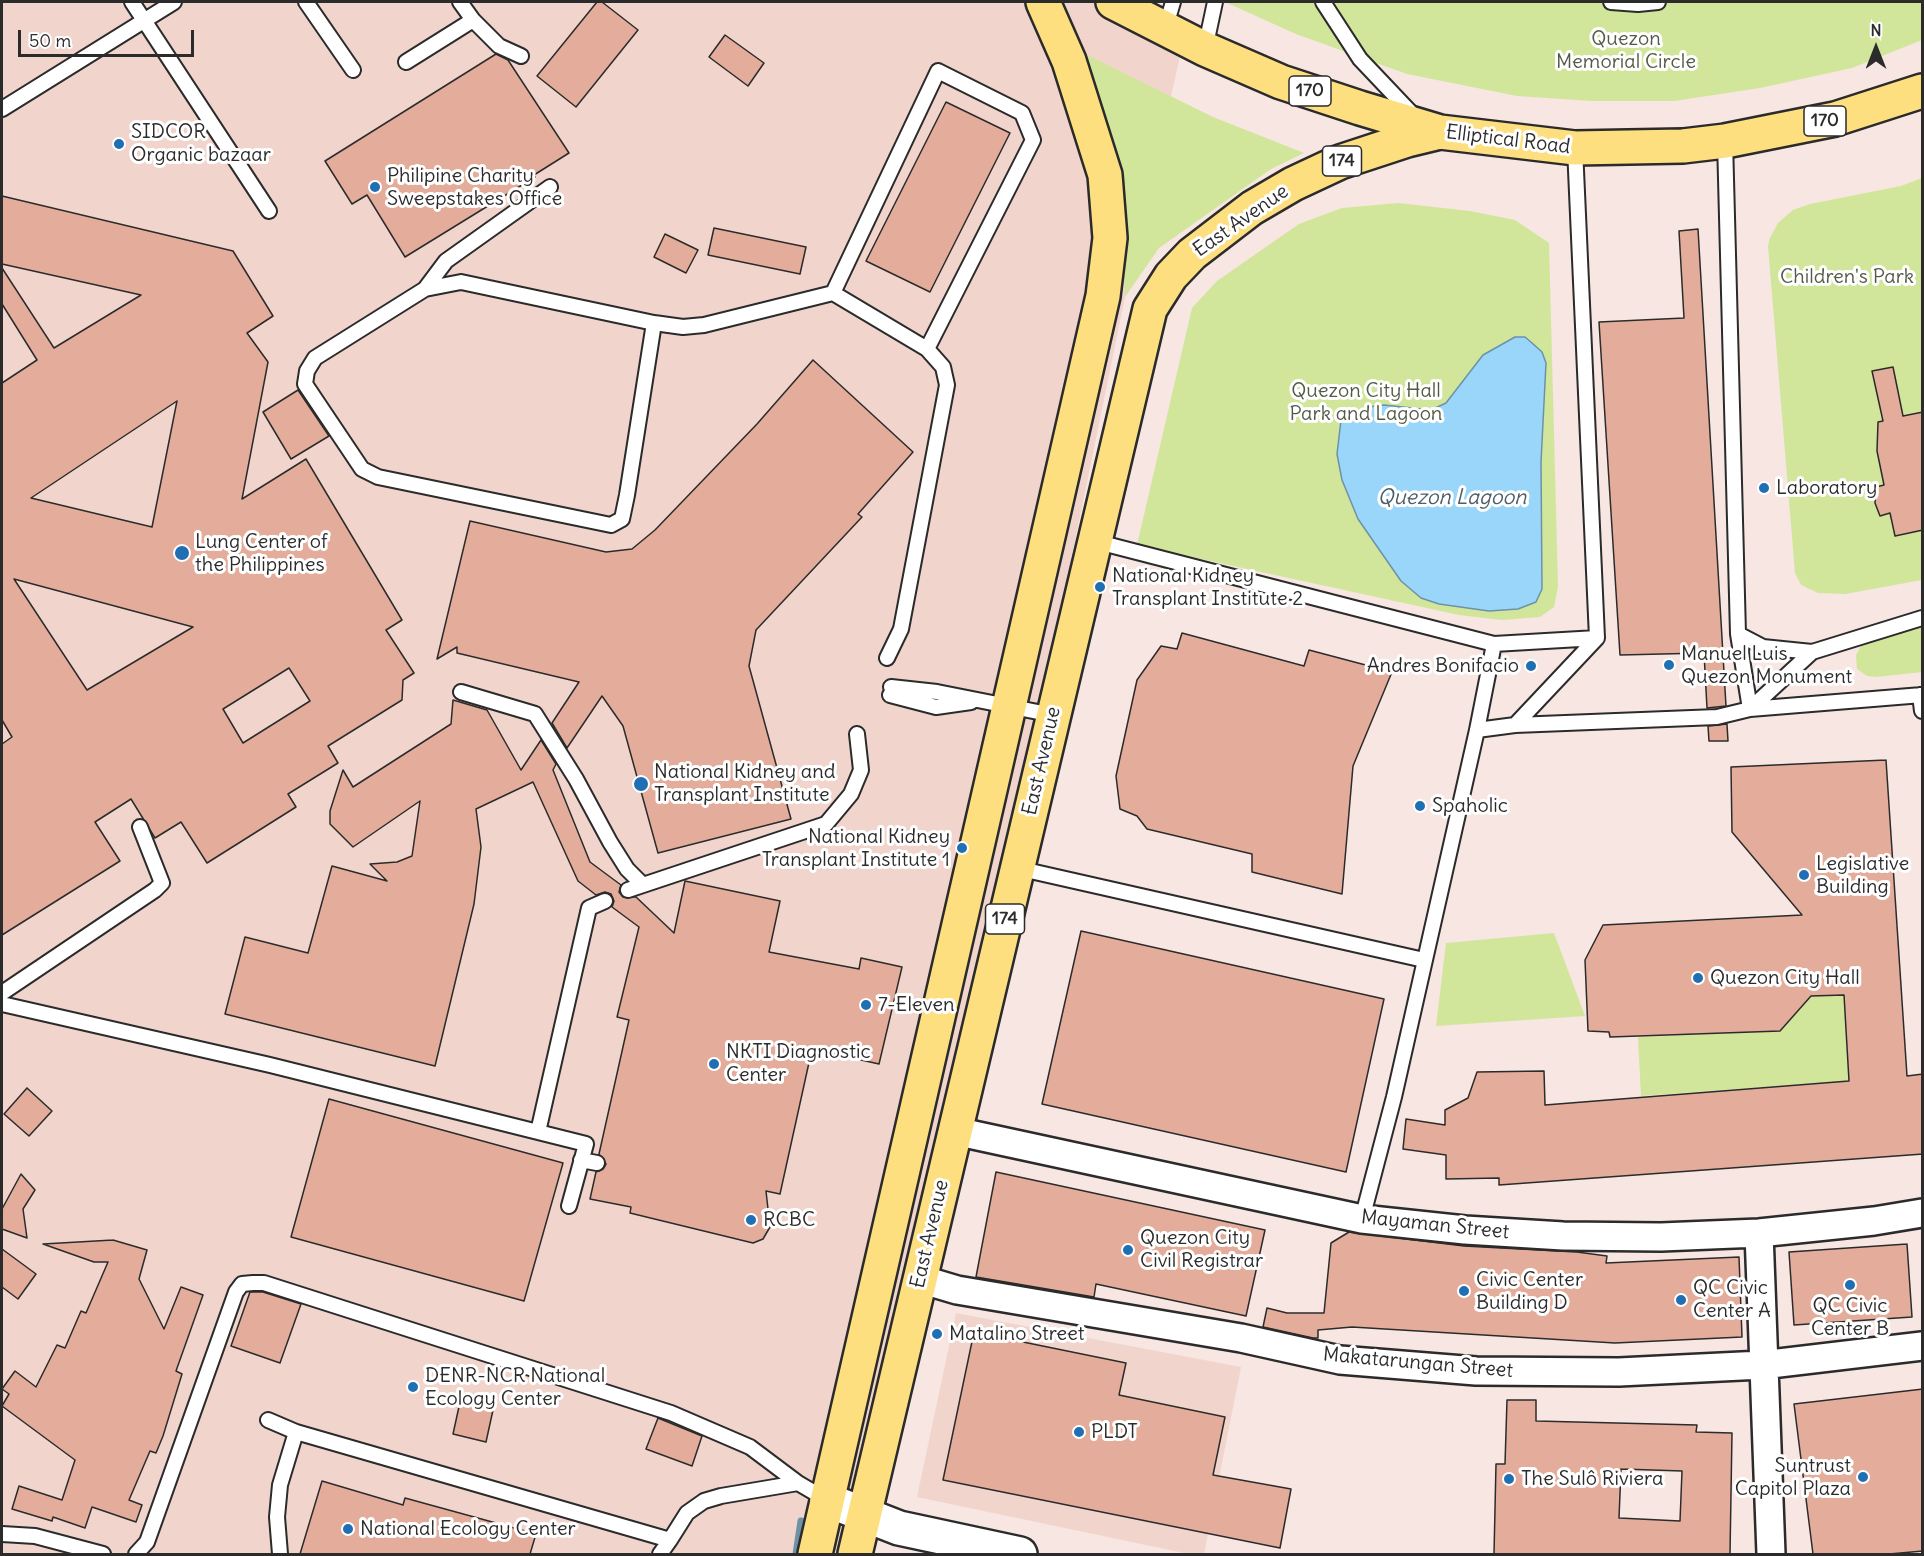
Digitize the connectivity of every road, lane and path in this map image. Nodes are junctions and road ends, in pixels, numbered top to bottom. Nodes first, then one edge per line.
1 (132, 2) edge
2 (174, 2) edge
3 (306, 2) edge
4 (460, 2) edge
5 (1043, 2) edge
6 (1113, 2) edge
7 (1215, 2) edge
8 (1323, 2) edge
9 (1611, 2) edge
10 (1658, 2) edge
11 (1169, 15) edge
12 (144, 20) junction
13 (473, 20) junction
14 (1205, 49) junction
15 (521, 56) dead end
16 (406, 62) dead end
17 (353, 70) dead end
18 (1923, 91) edge
19 (2, 110) edge
20 (1433, 130) junction
21 (1725, 141) junction
22 (1575, 148) junction
23 (550, 186) dead end
24 (269, 212) dead end
25 (425, 289) junction
26 (833, 293) junction
27 (654, 323) junction
28 (927, 349) junction
29 (1094, 541) junction
30 (1923, 618) edge
31 (1738, 634) junction
32 (1597, 638) junction
33 (1494, 644) junction
34 (1812, 652) junction
35 (887, 658) dead end
36 (890, 691) dead end
37 (461, 692) dead end
38 (1922, 695) edge
39 (996, 703) junction
40 (1750, 710) junction
41 (1923, 711) edge
42 (1053, 715) junction
43 (1515, 725) junction
44 (1478, 730) junction
45 (857, 734) dead end
46 (140, 827) dead end
47 (1017, 868) junction
48 (642, 884) junction
49 (628, 890) dead end
50 (605, 901) dead end
51 (1424, 960) junction
52 (2, 993) edge
53 (2, 1004) edge
54 (955, 1131) junction
55 (538, 1132) junction
56 (581, 1160) junction
57 (597, 1163) dead end
58 (569, 1206) dead end
59 (1923, 1213) edge
60 (1362, 1219) junction
61 (1759, 1233) junction
62 (920, 1279) junction
63 (1923, 1346) edge
64 (1762, 1365) junction
65 (268, 1420) dead end
66 (296, 1432) junction
67 (798, 1483) junction
68 (827, 1500) junction
69 (864, 1516) junction
70 (2, 1534) edge
71 (670, 1540) junction
72 (104, 1554) edge
73 (136, 1554) edge
74 (280, 1554) edge
75 (660, 1554) edge
76 (815, 1554) edge
77 (855, 1554) edge
78 (1020, 1554) edge
79 (1771, 1554) edge

1 - 12 lane
2 - 12 lane
3 - 17 lane
4 - 13 lane
5 - 39 main road, East Avenue / 174
6 - 11 main road, Elliptical Road / 170
7 - 14 lane
8 - 20 lane
9 - 10 lane
11 - 14 main road, Elliptical Road / 170
12 - 19 lane
12 - 24 lane
13 - 15 lane
13 - 16 lane
14 - 20 main road, Elliptical Road / 170
18 - 21 main road, Elliptical Road / 170
20 - 22 main road, Elliptical Road / 170
20 - 29 main road, East Avenue / 174
21 - 22 main road, Elliptical Road / 170
21 - 31 lane
22 - 32 lane
23 - 25 lane
25 - 27 lane
25 - 27 lane
26 - 27 lane
26 - 28 lane
26 - 28 lane
28 - 35 lane
29 - 33 lane
29 - 42 main road, East Avenue / 174
30 - 34 lane
31 - 34 lane
31 - 40 lane
32 - 33 lane
32 - 43 lane
33 - 44 lane
34 - 40 lane
36 - 39 lane
37 - 48 lane
38 - 40 lane
38 - 41 lane
39 - 42 lane
39 - 68 main road, East Avenue / 174
40 - 43 lane
42 - 47 main road, East Avenue / 174
43 - 44 lane
44 - 51 lane
45 - 48 lane
46 - 52 lane
47 - 51 lane
47 - 54 main road, East Avenue / 174
48 - 49 lane
50 - 55 lane
51 - 60 lane
53 - 55 lane
54 - 60 street, Mayaman Street
54 - 62 main road, East Avenue / 174
55 - 56 lane
56 - 57 lane
56 - 58 lane
59 - 61 street, Mayaman Street
60 - 61 street, Mayaman Street
61 - 64 street
62 - 64 street, Makatarungan Street
62 - 69 main road, East Avenue / 174
63 - 64 street, Makatarungan Street
64 - 79 street
65 - 66 lane
66 - 71 lane
66 - 74 lane
67 - 68 lane
67 - 71 lane
67 - 73 lane
68 - 69 street
68 - 76 main road, East Avenue / 174
69 - 77 main road, East Avenue / 174
69 - 78 street
70 - 72 lane
71 - 75 lane

